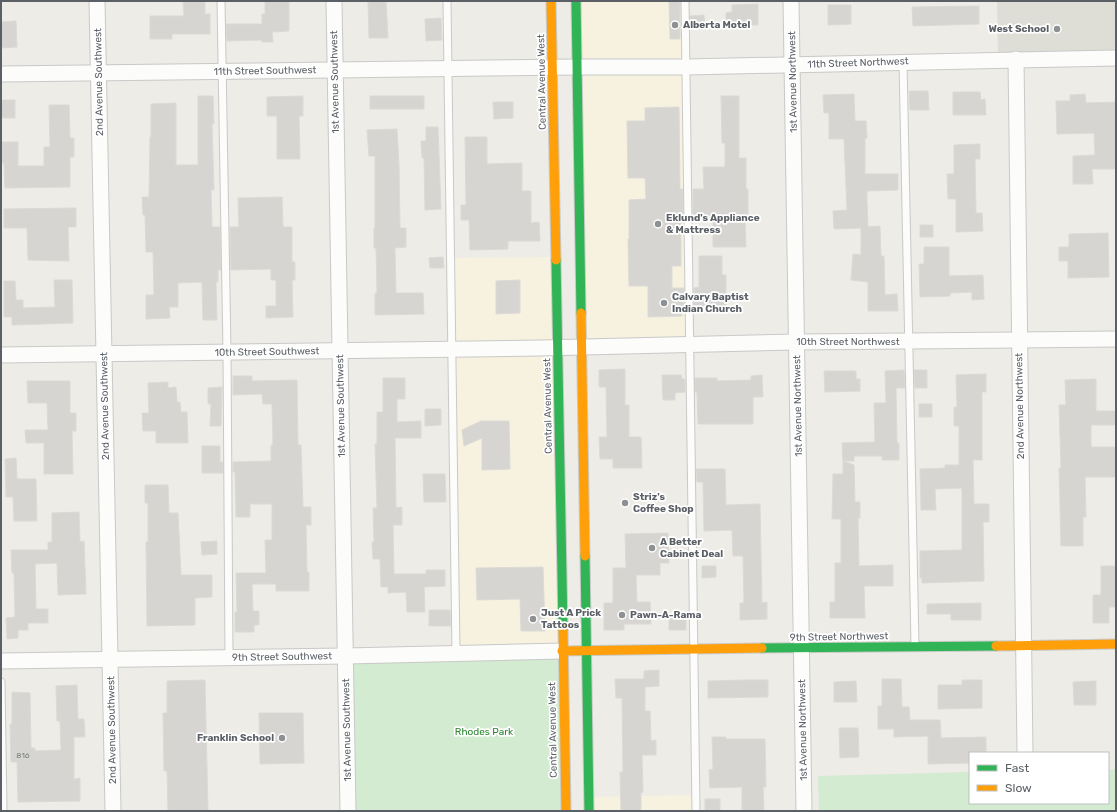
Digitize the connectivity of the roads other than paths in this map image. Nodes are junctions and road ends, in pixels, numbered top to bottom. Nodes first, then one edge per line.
1 (97, 1) edge
2 (221, 1) edge
3 (334, 1) edge
4 (447, 1) edge
5 (551, 1) edge
6 (576, 1) edge
7 (685, 1) edge
8 (791, 1) edge
9 (1116, 58) edge
10 (1016, 59) junction
11 (903, 62) junction
12 (792, 65) junction
13 (553, 67) junction
14 (577, 67) junction
15 (686, 67) junction
16 (449, 68) junction
17 (335, 70) junction
18 (222, 71) junction
19 (99, 73) junction
20 (1, 74) edge
21 (1116, 339) edge
22 (1019, 341) junction
23 (797, 342) junction
24 (909, 342) junction
25 (690, 345) junction
26 (580, 347) junction
27 (558, 348) junction
28 (452, 349) junction
29 (340, 351) junction
30 (227, 352) junction
31 (104, 354) junction
32 (1, 355) edge
33 (1116, 644) edge
34 (1023, 645) junction
35 (915, 647) junction
36 (802, 649) junction
37 (694, 650) junction
38 (562, 651) junction
39 (587, 652) junction
40 (456, 653) junction
41 (346, 656) junction
42 (230, 657) junction
43 (110, 659) junction
44 (1, 661) edge
45 (1, 682) edge
46 (1025, 752) edge
47 (3, 811) edge
48 (113, 811) edge
49 (348, 811) edge
50 (566, 811) edge
51 (589, 811) edge
52 (696, 811) edge
53 (804, 811) edge

1 - 19 street, 2nd Avenue Southwest
2 - 18 lane
3 - 17 street, 1st Avenue Southwest
4 - 16 lane
5 - 13 main road, Central Avenue West
6 - 14 main road
7 - 15 lane
8 - 12 street, 1st Avenue Northwest
9 - 10 street, 11th Street Northwest
10 - 11 street, 11th Street Northwest
10 - 22 street, 2nd Avenue Northwest
11 - 12 street, 11th Street Northwest
11 - 24 lane
12 - 15 street, 11th Street Northwest
12 - 23 street, 1st Avenue Northwest
13 - 14 street, 11th Street Southwest
13 - 16 street, 11th Street Southwest
13 - 27 main road, Central Avenue West
14 - 15 street, 11th Street Northwest
14 - 26 main road
15 - 25 lane
16 - 17 street, 11th Street Southwest
16 - 28 lane
17 - 18 street, 11th Street Southwest
17 - 29 street, 1st Avenue Southwest
18 - 19 street, 11th Street Southwest
18 - 30 lane
19 - 20 street, 11th Street Southwest
19 - 31 street, 2nd Avenue Southwest
21 - 22 street, 10th Street Northwest
22 - 24 street, 10th Street Northwest
22 - 34 street, 2nd Avenue Northwest
23 - 24 street, 10th Street Northwest
23 - 25 street, 10th Street Northwest
23 - 36 street, 1st Avenue Northwest
24 - 35 lane
25 - 26 street, 10th Street Northwest
25 - 37 lane
26 - 27 street, 10th Street Southwest
26 - 39 main road
27 - 28 street, 10th Street Southwest
27 - 38 main road, Central Avenue West
28 - 29 street, 10th Street Southwest
28 - 40 lane
29 - 30 street, 10th Street Southwest
29 - 41 street, 1st Avenue Southwest
30 - 31 street, 10th Street Southwest
30 - 42 lane
31 - 32 street, 10th Street Southwest
31 - 43 street, 2nd Avenue Southwest
33 - 34 main road, 9th Street Northwest
34 - 35 main road, 9th Street Northwest
34 - 46 street, 2nd Avenue Northwest
35 - 36 main road, 9th Street Northwest
36 - 37 main road, 9th Street Northwest
36 - 53 street, 1st Avenue Northwest
37 - 39 main road, 9th Street Northwest
37 - 52 lane
38 - 39 main road, 9th Street Northwest
38 - 40 street, 9th Street Southwest
38 - 50 main road, Central Avenue West
39 - 51 main road
40 - 41 street, 9th Street Southwest
41 - 42 street, 9th Street Southwest
41 - 49 street, 1st Avenue Southwest
42 - 43 street, 9th Street Southwest
43 - 44 street, 9th Street Southwest
43 - 48 street, 2nd Avenue Southwest
45 - 47 lane

